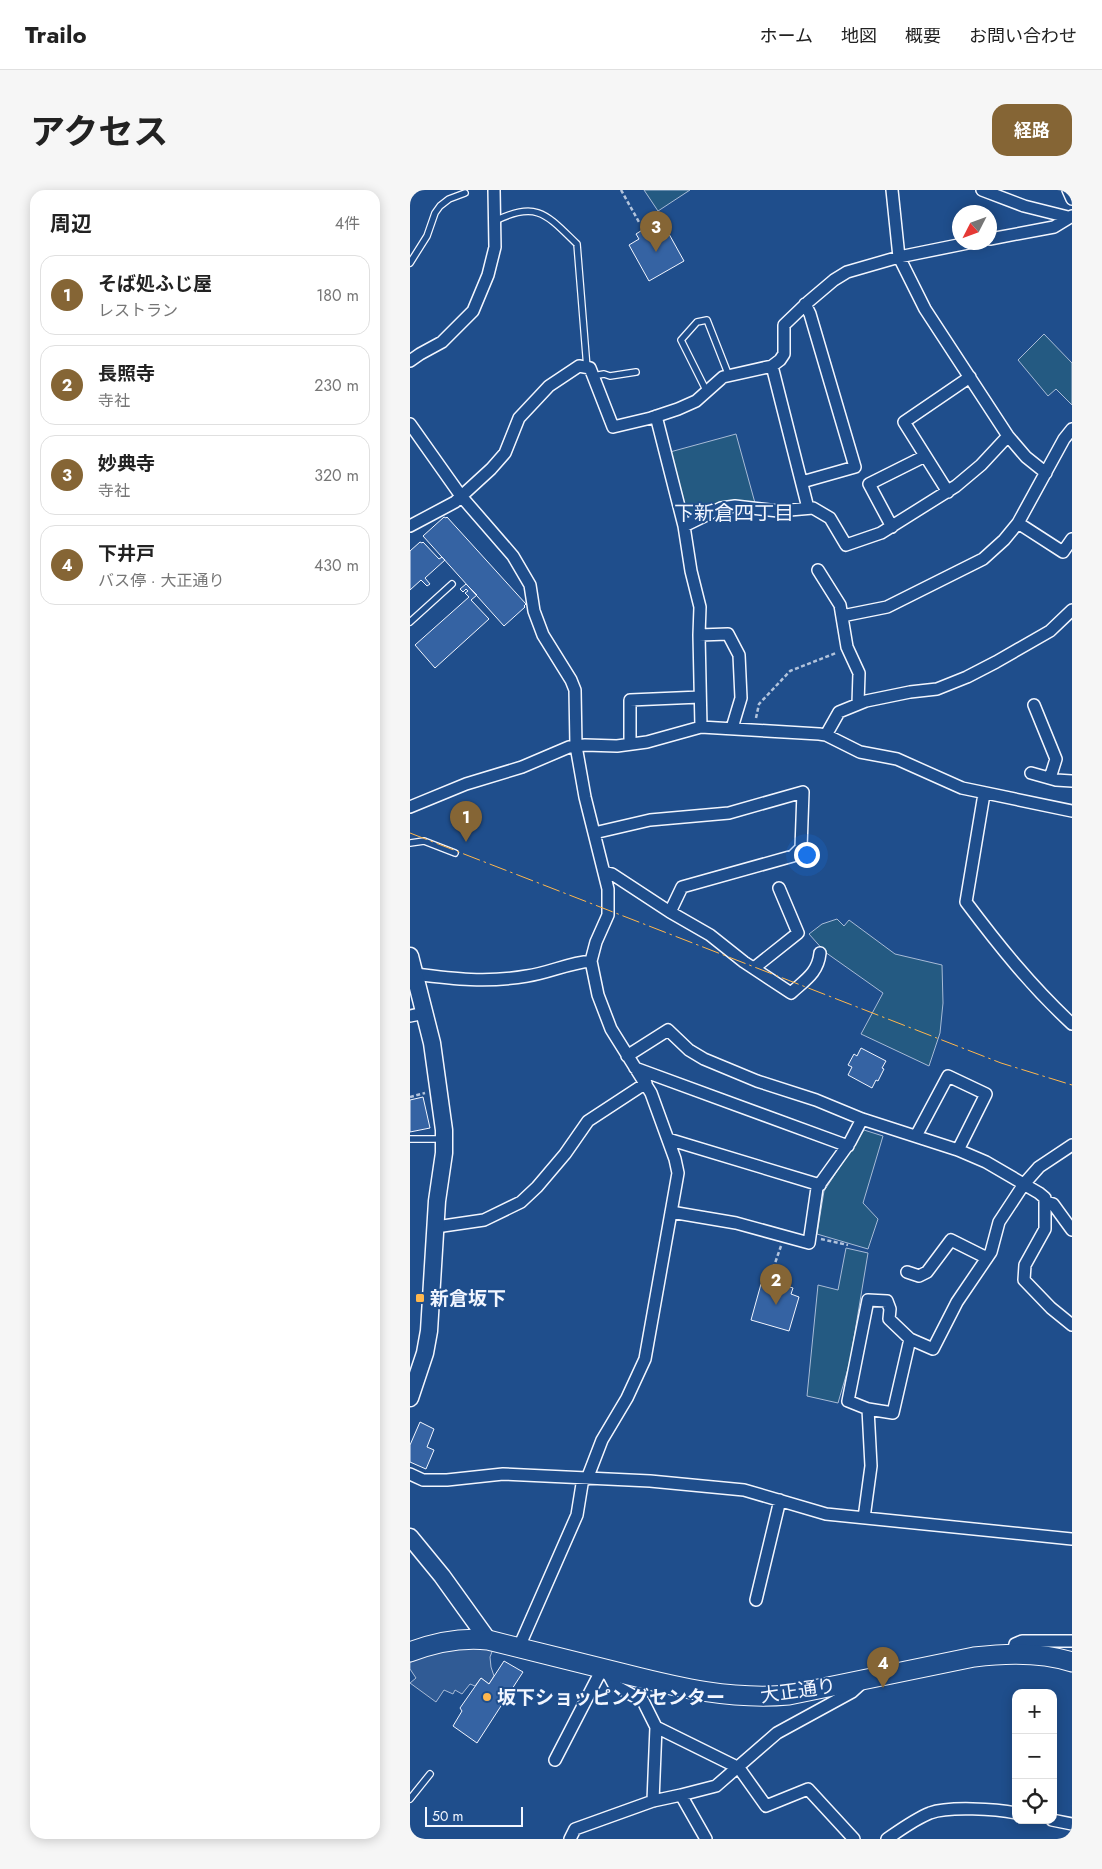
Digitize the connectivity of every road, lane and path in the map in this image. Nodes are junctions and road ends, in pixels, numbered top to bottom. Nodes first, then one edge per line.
1 (494, 190) edge
2 (621, 190) edge
3 (892, 190) edge
4 (982, 190) edge
5 (1068, 190) edge
6 (465, 193) dead end
7 (1072, 199) edge
8 (1071, 219) edge
9 (495, 221) junction
10 (639, 222) dead end
11 (997, 238) edge
12 (952, 246) edge
13 (899, 257) junction
14 (410, 263) edge
15 (805, 304) junction
16 (410, 362) edge
17 (772, 366) junction
18 (590, 372) junction
19 (636, 372) dead end
20 (729, 376) junction
21 (970, 377) junction
22 (707, 392) junction
23 (656, 416) junction
24 (410, 424) edge
25 (1072, 429) edge
26 (1008, 436) junction
27 (925, 456) junction
28 (1046, 473) junction
29 (802, 482) junction
30 (948, 492) junction
31 (461, 496) junction
32 (808, 508) junction
33 (1018, 523) junction
34 (410, 526) edge
35 (684, 526) junction
36 (892, 527) junction
37 (1072, 540) edge
38 (818, 570) dead end
39 (452, 584) dead end
40 (1072, 610) edge
41 (842, 616) junction
42 (410, 622) edge
43 (699, 635) junction
44 (848, 648) junction
45 (700, 697) junction
46 (858, 704) junction
47 (1034, 705) dead end
48 (701, 727) junction
49 (732, 728) junction
50 (753, 729) junction
51 (826, 735) junction
52 (630, 744) junction
53 (576, 746) junction
54 (1031, 773) dead end
55 (1050, 778) junction
56 (1072, 781) edge
57 (984, 794) junction
58 (410, 807) edge
59 (1072, 811) edge
60 (594, 832) junction
61 (410, 843) edge
62 (455, 853) dead end
63 (604, 872) junction
64 (779, 888) dead end
65 (670, 912) junction
66 (820, 953) dead end
67 (410, 956) edge
68 (591, 961) junction
69 (754, 968) junction
70 (415, 974) junction
71 (417, 1014) edge
72 (1071, 1026) edge
73 (626, 1056) junction
74 (635, 1068) junction
75 (646, 1083) junction
76 (431, 1092) dead end
77 (410, 1097) edge
78 (862, 1119) junction
79 (916, 1136) junction
80 (410, 1139) edge
81 (444, 1139) junction
82 (668, 1139) junction
83 (1072, 1145) edge
84 (848, 1146) junction
85 (958, 1150) junction
86 (820, 1184) junction
87 (1024, 1184) junction
88 (1046, 1202) junction
89 (671, 1212) junction
90 (436, 1227) junction
91 (1072, 1230) edge
92 (818, 1238) dead end
93 (783, 1241) dead end
94 (848, 1245) dead end
95 (987, 1258) junction
96 (907, 1272) dead end
97 (782, 1278) dead end
98 (1072, 1325) edge
99 (910, 1339) junction
100 (410, 1398) edge
101 (868, 1409) junction
102 (410, 1474) edge
103 (585, 1478) junction
104 (780, 1500) junction
105 (864, 1518) junction
106 (410, 1536) edge
107 (1072, 1539) edge
108 (756, 1600) dead end
109 (488, 1640) junction
110 (1072, 1641) edge
111 (519, 1647) junction
112 (410, 1652) edge
113 (1014, 1654) junction
114 (1072, 1662) edge
115 (604, 1669) junction
116 (866, 1679) junction
117 (656, 1727) junction
118 (554, 1760) dead end
119 (739, 1768) junction
120 (430, 1774) dead end
121 (681, 1795) junction
122 (410, 1799) edge
123 (653, 1801) junction
124 (1012, 1812) edge
125 (1057, 1821) edge
126 (1072, 1824) edge
127 (570, 1839) edge
128 (706, 1839) edge
129 (854, 1839) edge
130 (887, 1839) edge

1 - 9 street
2 - 10 path
3 - 13 street
4 - 8 street
5 - 7 street
6 - 14 lane
8 - 11 street
9 - 16 street
9 - 18 lane
12 - 13 street
13 - 15 street
13 - 21 street
15 - 17 street
15 - 29 street
17 - 20 street
17 - 29 street
18 - 19 lane
18 - 23 street
18 - 31 street
20 - 22 street
20 - 22 lane
21 - 26 street
21 - 27 street
22 - 23 street
23 - 35 street
24 - 31 street
25 - 28 street
26 - 28 street
26 - 30 street
27 - 30 street
27 - 36 street
28 - 33 street
29 - 32 street
30 - 36 street
31 - 34 street
31 - 53 street
32 - 35 street
32 - 36 street
33 - 37 street
33 - 41 street
35 - 43 street
38 - 41 street
39 - 42 lane
40 - 46 street
41 - 44 street
43 - 45 street
43 - 49 street
44 - 46 street
44 - 50 path
45 - 48 street
45 - 52 street
46 - 51 street
47 - 55 street
48 - 49 street
48 - 52 street
49 - 50 street
50 - 51 street
51 - 57 street
52 - 53 street
53 - 58 street
53 - 60 street
54 - 55 street
55 - 56 street
57 - 59 street
57 - 72 street
60 - 63 street
60 - 65 street
61 - 62 lane
63 - 65 street
63 - 68 street
64 - 69 street
65 - 69 street
66 - 69 street
67 - 70 street
68 - 70 street
68 - 73 street
70 - 71 street
71 - 81 street
73 - 74 street
73 - 78 street
74 - 75 street
74 - 84 street
75 - 82 street
75 - 90 street
76 - 77 path
78 - 79 street
78 - 84 street
79 - 85 street
79 - 85 street
80 - 81 lane
81 - 90 street
82 - 86 street
82 - 89 street
83 - 87 street
84 - 86 street
85 - 87 street
86 - 89 street
87 - 88 street
87 - 95 street
88 - 91 street
88 - 98 street
89 - 103 street
90 - 100 street
92 - 94 path
93 - 97 path
95 - 96 street
95 - 99 street
99 - 101 street
99 - 101 street
101 - 105 street
102 - 103 street
103 - 104 street
103 - 111 street
104 - 105 street
104 - 108 street
105 - 107 street
106 - 109 street
109 - 111 main road, 大正通り
109 - 112 main road, 大正通り
110 - 113 street
111 - 115 main road, 大正通り
113 - 114 main road, 大正通り
113 - 116 main road, 大正通り
115 - 116 main road, 大正通り
115 - 117 street
115 - 118 street
116 - 119 street
117 - 119 street
117 - 123 street
119 - 121 street
119 - 129 street
120 - 122 lane
121 - 123 street
121 - 128 street
123 - 127 street
124 - 130 street
125 - 126 street

